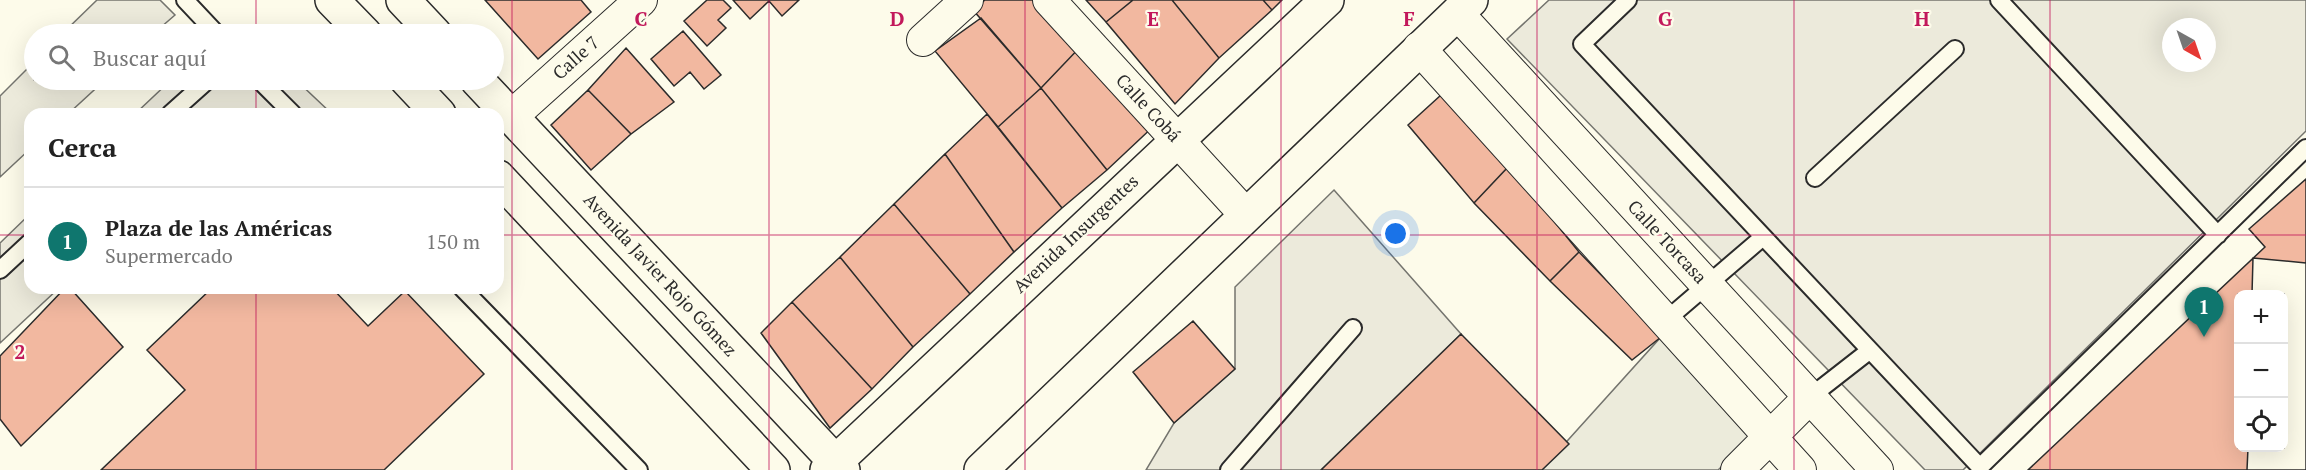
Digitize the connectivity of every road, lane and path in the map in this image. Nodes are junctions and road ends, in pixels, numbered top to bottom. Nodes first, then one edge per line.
1 (185, 0) edge
2 (332, 0) edge
3 (403, 0) edge
4 (641, 0) edge
5 (967, 0) edge
6 (1049, 0) edge
7 (1327, 0) edge
8 (1628, 0) edge
9 (1999, 0) edge
10 (1464, 7) edge
11 (207, 24) edge
12 (355, 24) edge
13 (426, 24) edge
14 (923, 40) dead end
15 (1419, 48) junction
16 (1955, 49) dead end
17 (197, 90) edge
18 (269, 90) edge
19 (416, 90) edge
20 (487, 90) edge
21 (177, 108) edge
22 (286, 108) edge
23 (433, 108) edge
24 (512, 116) junction
25 (1177, 139) junction
26 (2306, 148) edge
27 (1815, 178) dead end
28 (504, 183) edge
29 (1246, 215) junction
30 (2218, 235) junction
31 (1763, 237) junction
32 (24, 248) edge
33 (0, 270) edge
34 (1708, 286) junction
35 (468, 294) edge
36 (1665, 321) junction
37 (1353, 328) dead end
38 (1869, 351) junction
39 (1810, 398) junction
40 (1771, 438) junction
41 (835, 467) edge
42 (639, 470) edge
43 (773, 470) edge
44 (981, 470) edge
45 (1230, 470) edge
46 (1737, 470) edge
47 (1800, 470) edge
48 (1877, 470) edge

1 - 11 lane
2 - 12 main road
3 - 13 main road
4 - 24 street, Calle 7
5 - 14 street
6 - 25 street, Calle Cobá
7 - 25 main road, Avenida Insurgentes
8 - 31 lane
9 - 30 lane
10 - 15 main road
10 - 34 street, Calle Torcasa
15 - 29 main road
15 - 36 street
16 - 27 lane
17 - 21 lane
18 - 22 lane
19 - 23 main road
20 - 24 main road, Avenida Javier Rojo Gómez
24 - 41 main road, Avenida Javier Rojo Gómez
25 - 29 street, Calle Cobá
25 - 41 main road, Avenida Insurgentes
26 - 30 lane
28 - 43 main road
29 - 44 main road
30 - 38 lane
31 - 34 lane
31 - 38 lane
32 - 33 lane
34 - 36 lane
34 - 39 street, Calle Torcasa
35 - 42 lane
36 - 40 street
37 - 45 lane
38 - 39 lane
39 - 40 street
39 - 48 street, Calle Torcasa
40 - 46 street
40 - 47 street

